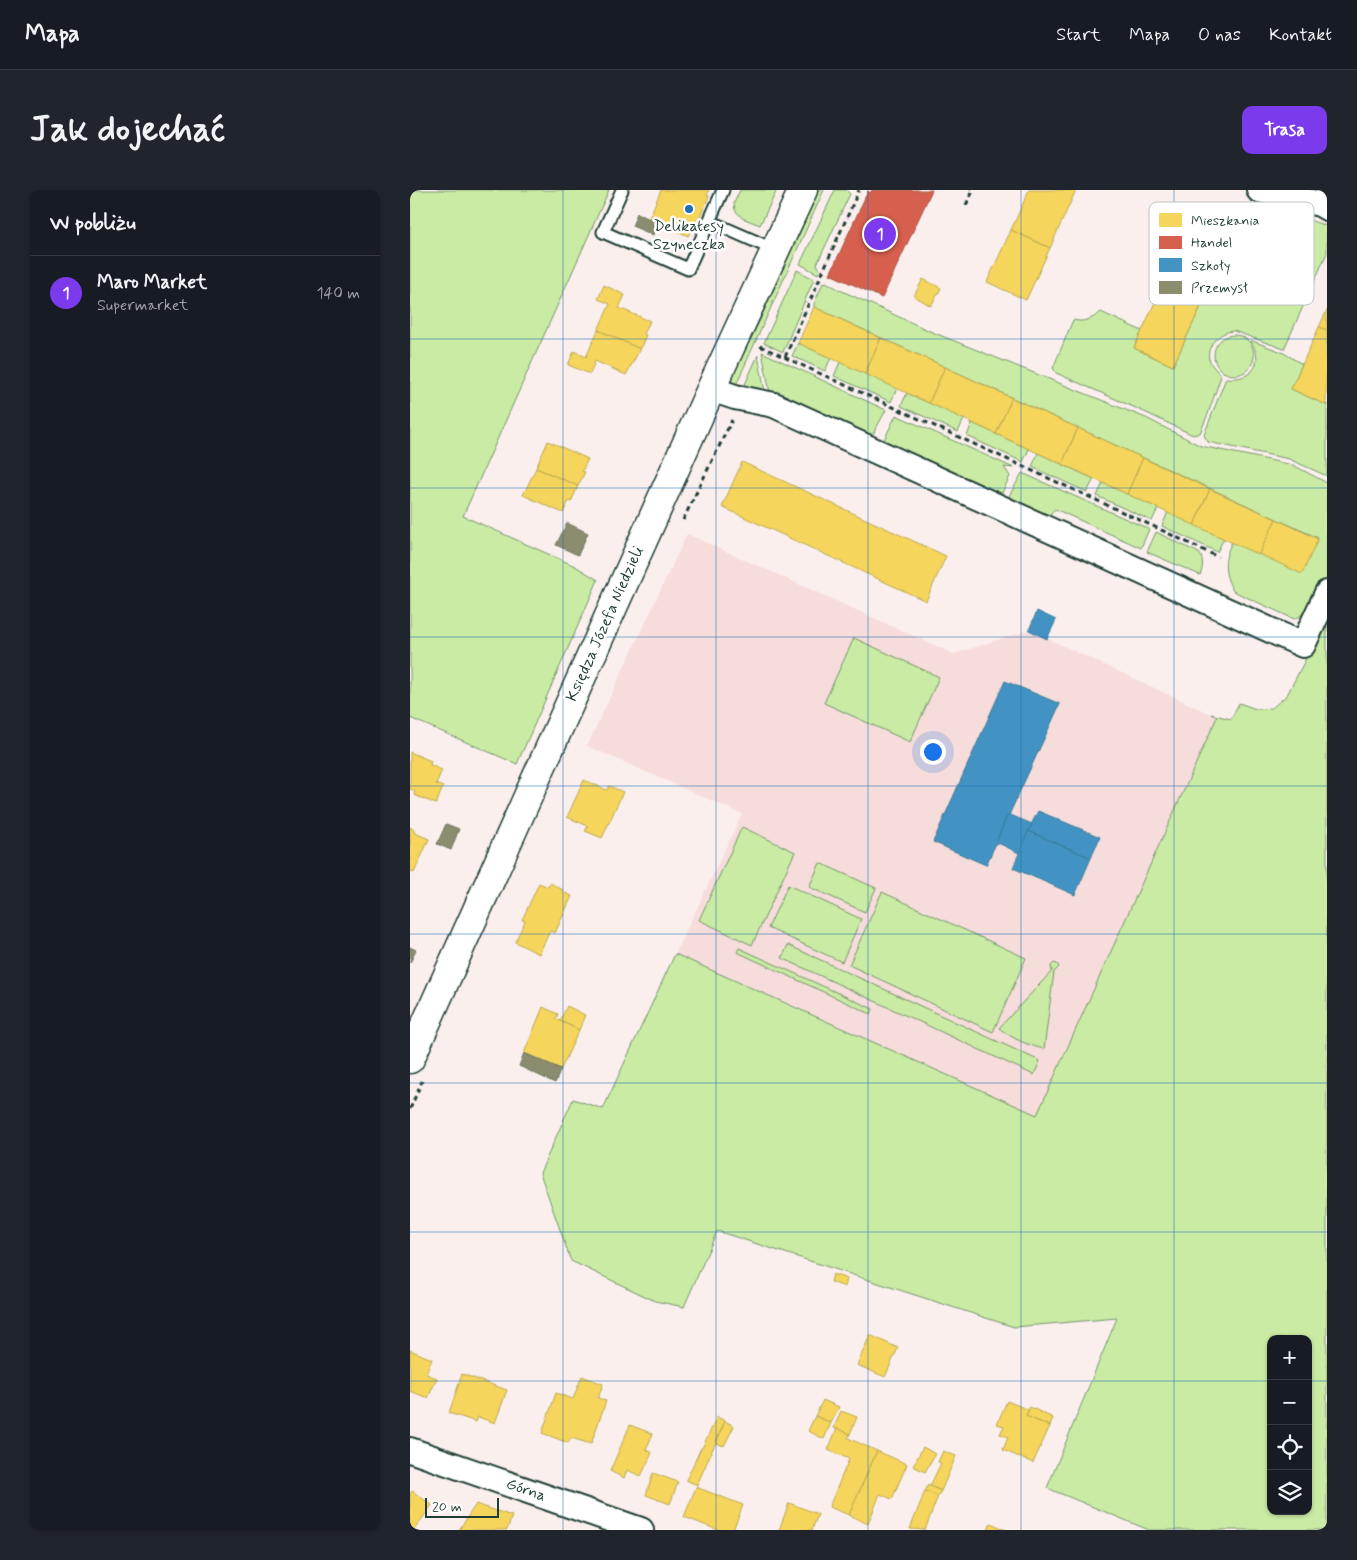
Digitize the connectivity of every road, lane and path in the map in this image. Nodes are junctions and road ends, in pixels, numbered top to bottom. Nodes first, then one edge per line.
1 (622, 190) edge
2 (723, 190) edge
3 (803, 190) edge
4 (859, 190) edge
5 (970, 190) edge
6 (1259, 190) edge
7 (1311, 202) edge
8 (1314, 203) edge
9 (966, 205) dead end
10 (1327, 208) edge
11 (709, 221) junction
12 (775, 250) junction
13 (759, 345) dead end
14 (785, 357) junction
15 (710, 389) junction
16 (1218, 557) dead end
17 (1327, 593) edge
18 (410, 1059) edge
19 (410, 1450) edge
20 (641, 1530) edge

1 - 11 lane
2 - 11 lane
3 - 12 street, Księdza Józefa Niedzieli
4 - 14 path
5 - 9 path
6 - 7 street
8 - 10 street
11 - 12 lane
12 - 15 street, Księdza Józefa Niedzieli
13 - 14 path
14 - 16 path
15 - 17 street
15 - 18 street, Księdza Józefa Niedzieli
19 - 20 street, Górna

